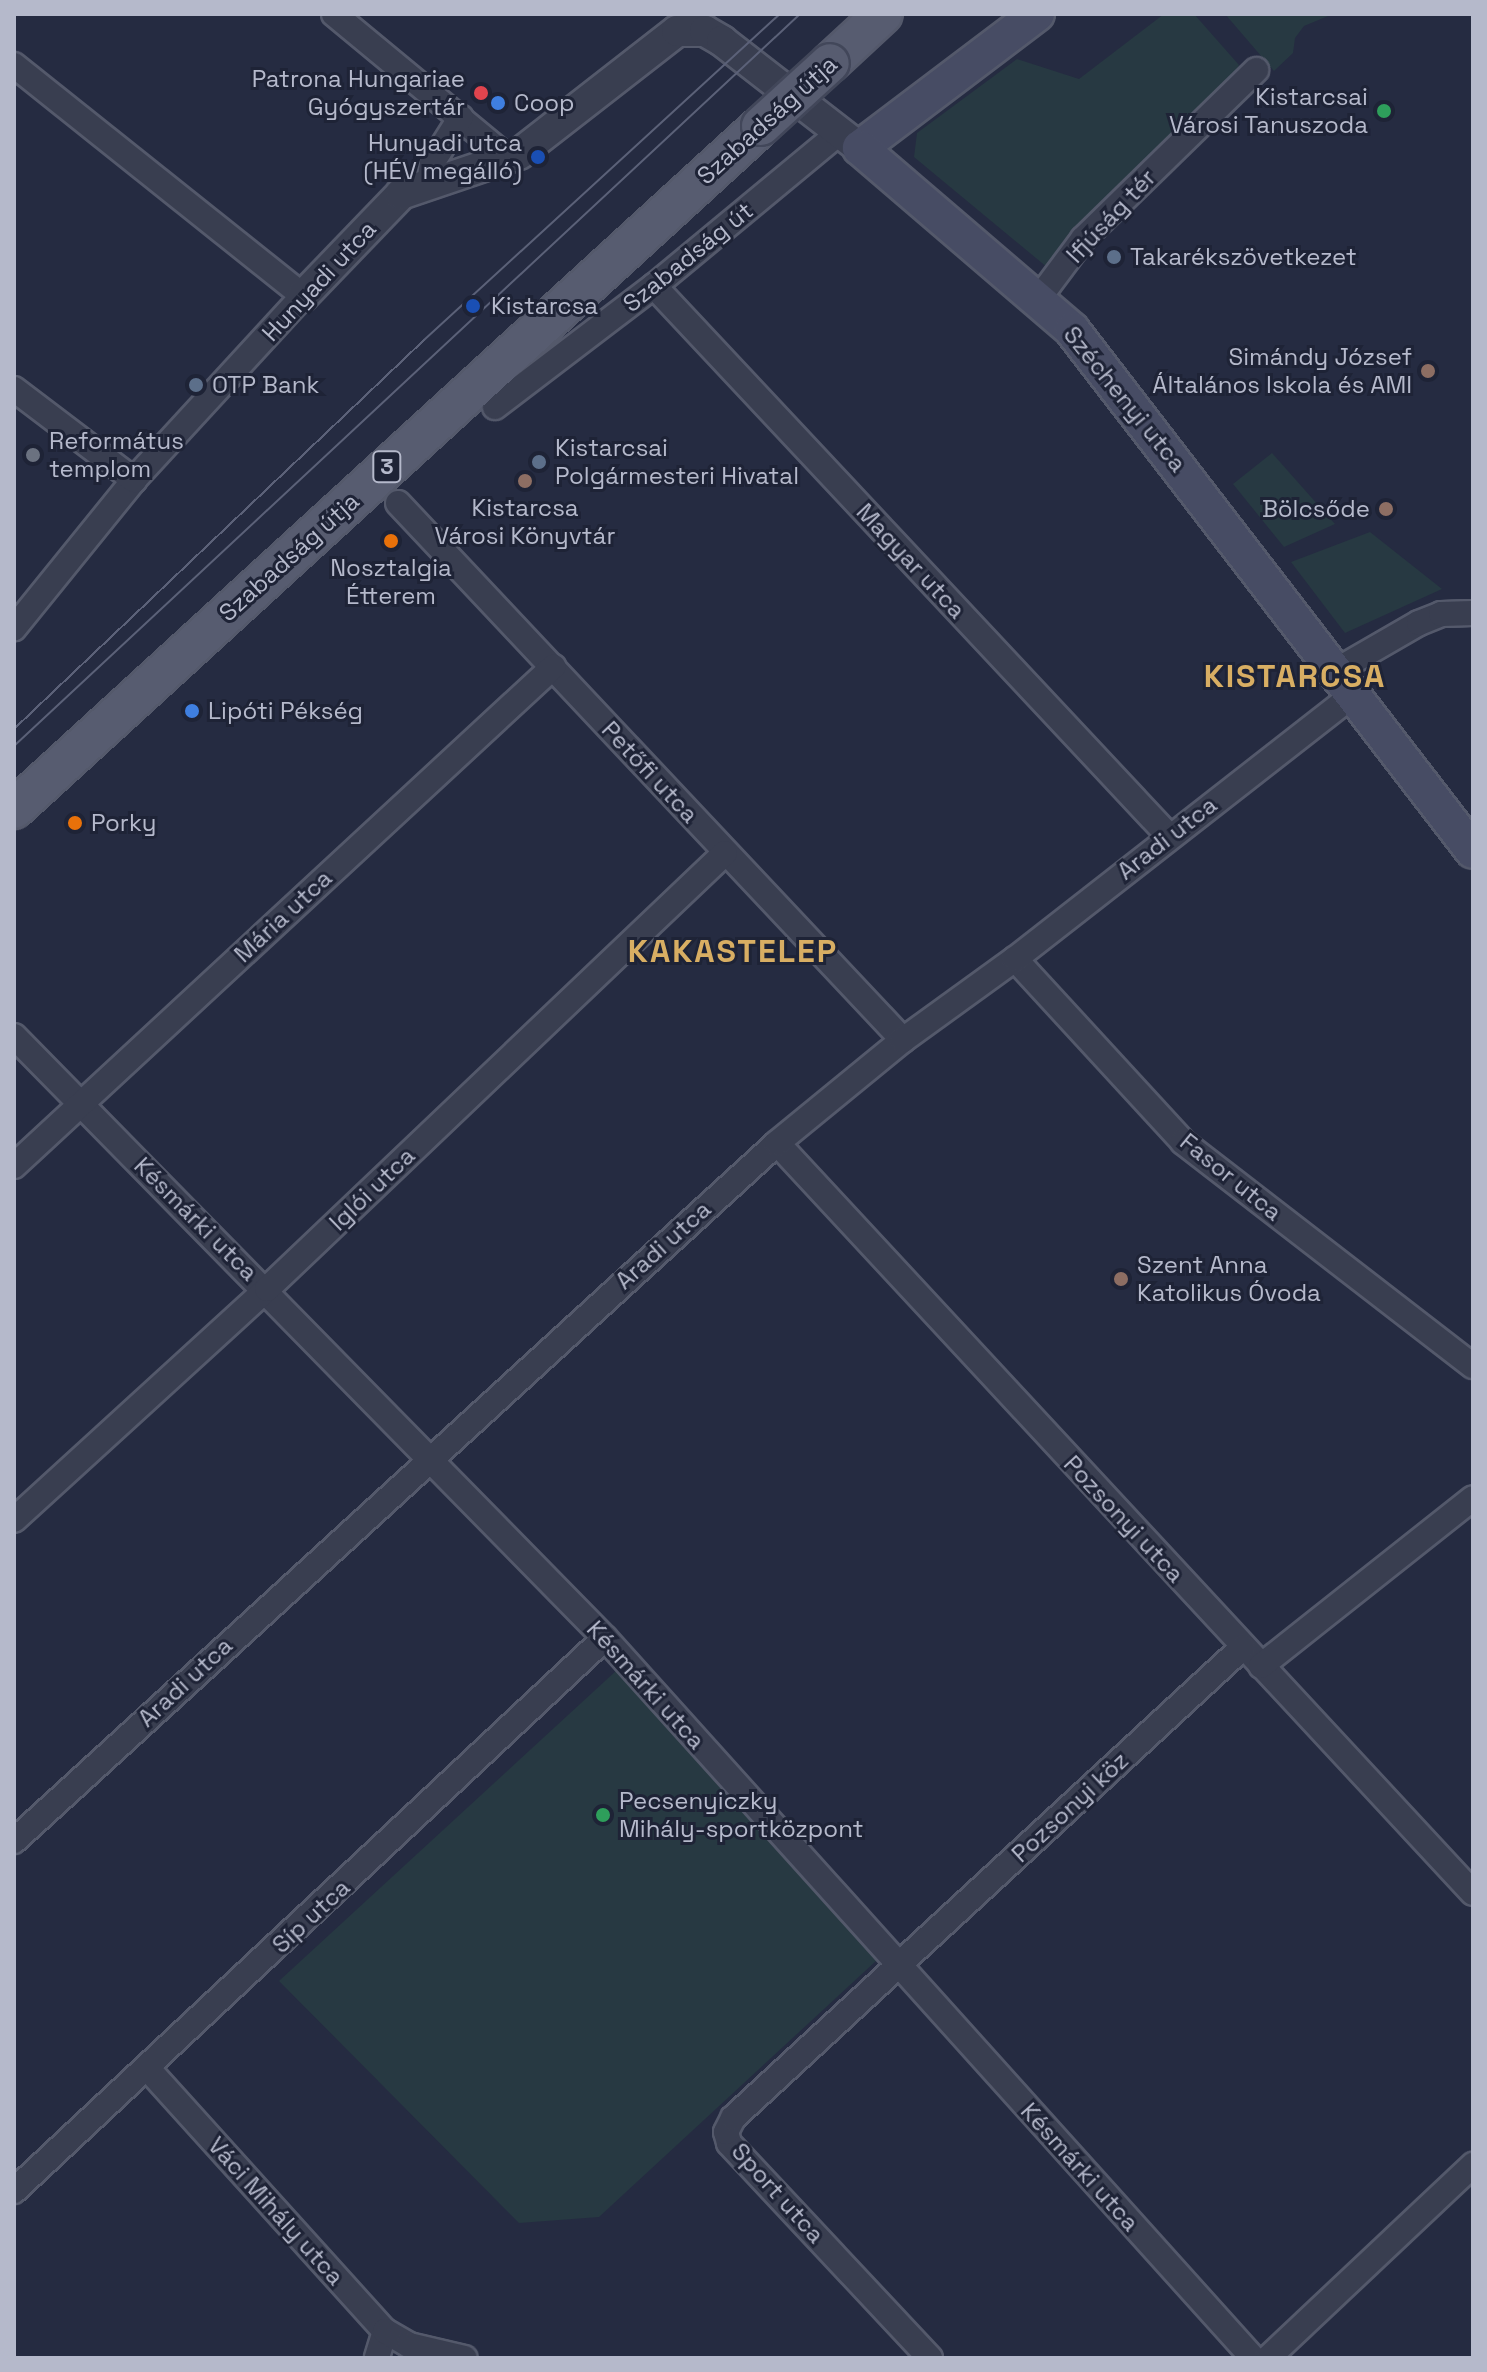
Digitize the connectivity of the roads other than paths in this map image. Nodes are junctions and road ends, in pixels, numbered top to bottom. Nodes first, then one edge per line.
1 (334, 14) edge
2 (883, 14) edge
3 (1037, 14) edge
4 (697, 19) edge
5 (14, 65) edge
6 (1256, 70) dead end
7 (461, 117) junction
8 (849, 141) junction
9 (509, 159) junction
10 (429, 183) junction
11 (654, 286) junction
12 (303, 296) junction
13 (1039, 298) junction
14 (14, 389) edge
15 (495, 407) dead end
16 (134, 480) junction
17 (398, 503) dead end
18 (1473, 613) edge
19 (14, 628) edge
20 (553, 667) junction
21 (1343, 684) junction
22 (14, 809) edge
23 (1169, 836) junction
24 (1473, 851) edge
25 (725, 853) junction
26 (1015, 959) junction
27 (14, 1036) edge
28 (903, 1040) junction
29 (81, 1104) junction
30 (777, 1143) junction
31 (14, 1166) edge
32 (267, 1289) junction
33 (1473, 1366) edge
34 (428, 1457) junction
35 (1473, 1498) edge
36 (14, 1520) edge
37 (605, 1638) junction
38 (1243, 1647) junction
39 (1261, 1666) junction
40 (14, 1841) edge
41 (1473, 1893) edge
42 (898, 1967) junction
43 (149, 2070) junction
44 (1473, 2165) edge
45 (14, 2191) edge
46 (385, 2331) junction
47 (377, 2358) edge
48 (465, 2358) edge
49 (930, 2358) edge
50 (1253, 2358) edge
51 (1268, 2358) edge

1 - 7 street
2 - 22 main road, Szabadság útja / 3, bridge
3 - 8 main road
4 - 8 street, Széchenyi utca
4 - 9 street, Hunyadi utca
5 - 12 street
6 - 13 street, Ifjúság tér
7 - 9 street
7 - 10 street
8 - 11 street, Szabadság út
8 - 13 main road, Széchenyi utca
9 - 10 street, Hunyadi utca
10 - 12 street, Hunyadi utca
11 - 15 street, Szabadság út
11 - 23 street, Magyar utca
12 - 16 street, Hunyadi utca
13 - 21 main road, Széchenyi utca
14 - 16 street
16 - 19 street, Hunyadi utca
17 - 20 street, Petőfi utca
18 - 21 street, Aradi utca
20 - 25 street, Petőfi utca
20 - 29 street, Mária utca
21 - 23 street, Aradi utca
21 - 24 main road, Széchenyi utca
23 - 26 street, Aradi utca
25 - 28 street, Petőfi utca
25 - 32 street, Iglói utca
26 - 28 street, Aradi utca
26 - 33 street, Fasor utca
27 - 29 street, Késmárki utca
28 - 30 street, Aradi utca
29 - 31 street, Mária utca
29 - 32 street, Késmárki utca
30 - 34 street, Aradi utca
30 - 38 street, Pozsonyi utca
32 - 34 street, Késmárki utca
32 - 36 street, Iglói utca
34 - 37 street, Késmárki utca
34 - 40 street, Aradi utca
35 - 39 street
37 - 42 street, Késmárki utca
37 - 43 street, Síp utca
38 - 39 street, Pozsonyi utca
38 - 42 street, Pozsonyi köz
39 - 41 street, Pozsonyi utca
42 - 49 street, Sport utca
42 - 50 street, Késmárki utca
43 - 45 street, Síp utca
43 - 46 street, Váci Mihály utca
44 - 51 street
46 - 47 street
46 - 48 street

